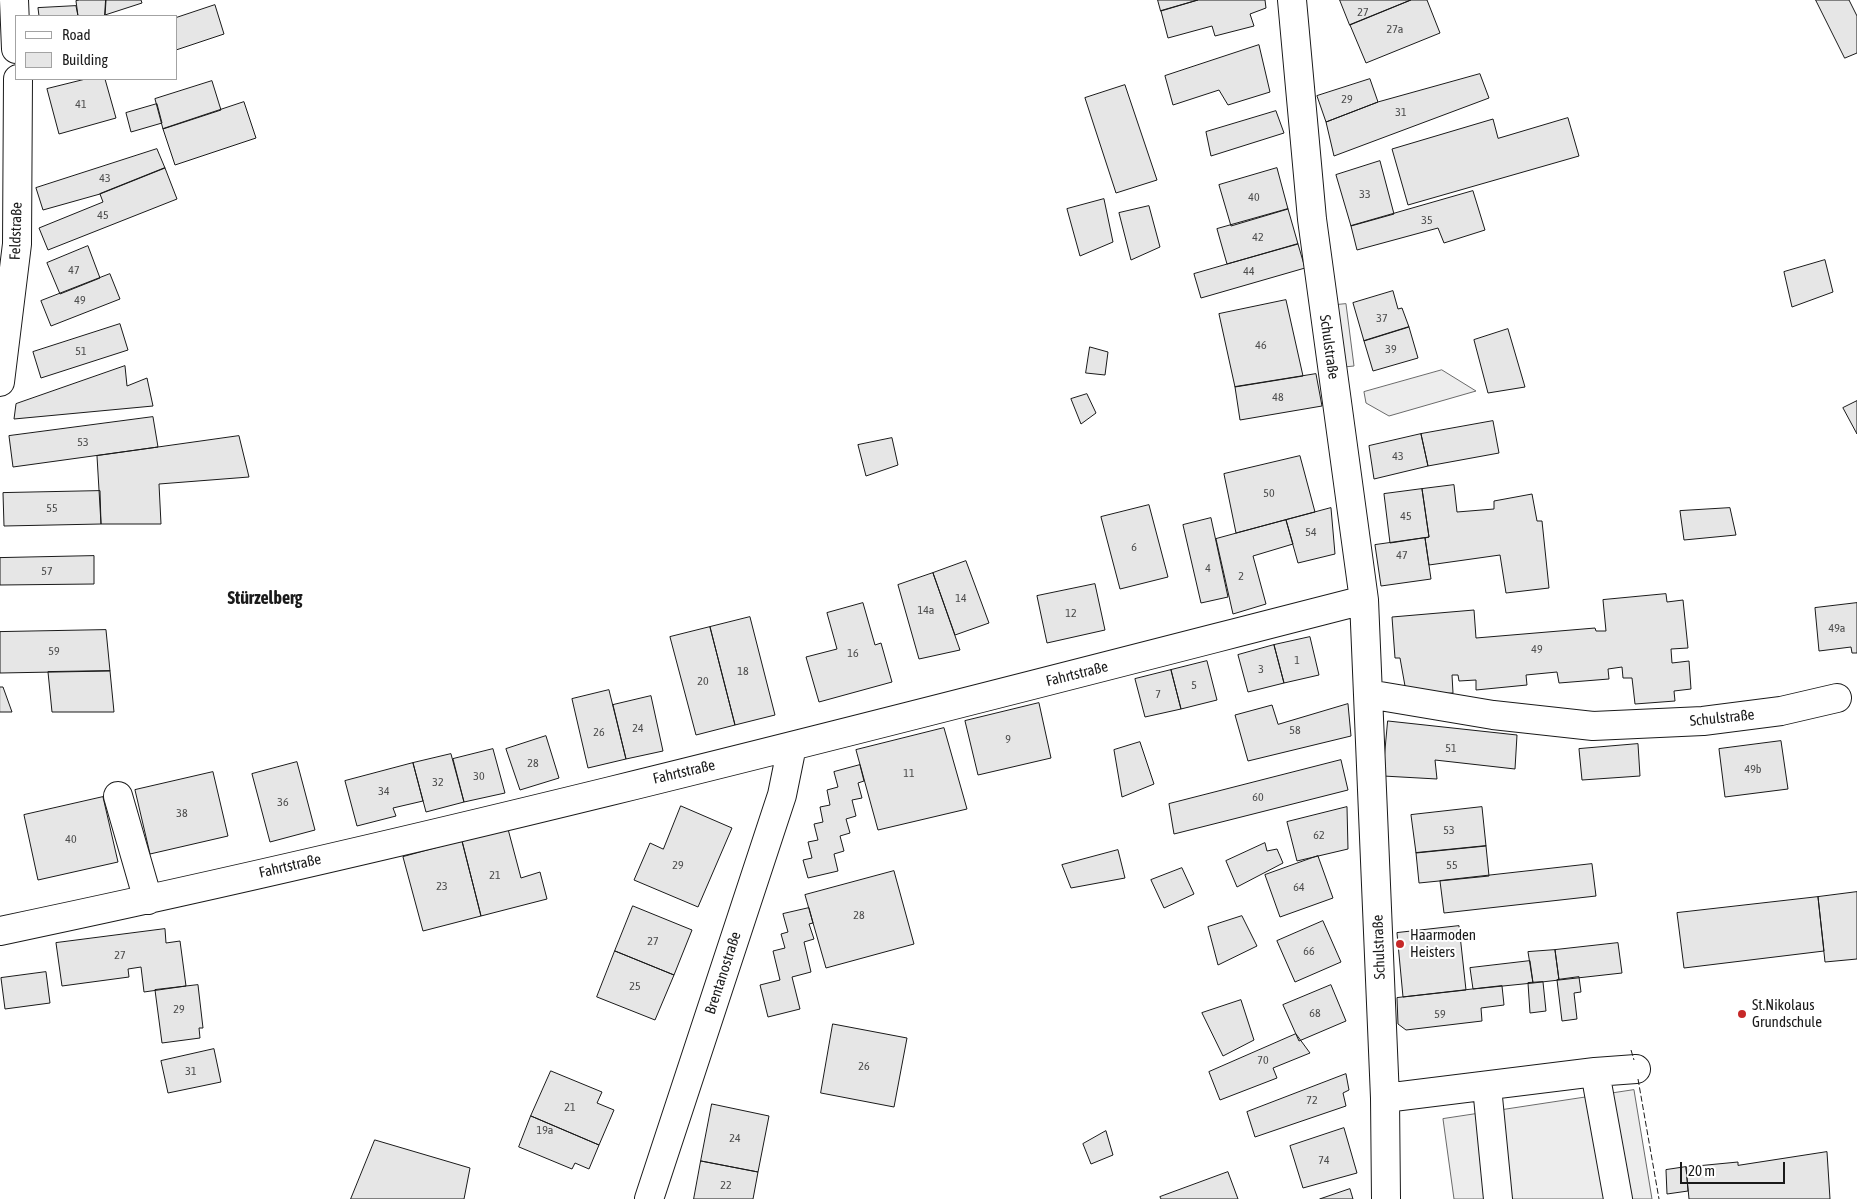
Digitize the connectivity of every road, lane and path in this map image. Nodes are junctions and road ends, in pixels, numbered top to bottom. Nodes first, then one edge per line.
1 (14, 0) edge
2 (1292, 0) edge
3 (15, 24) edge
4 (18, 80) edge
5 (0, 382) edge
6 (1364, 600) junction
7 (1368, 694) junction
8 (1837, 698) dead end
9 (792, 746) junction
10 (118, 796) dead end
11 (148, 900) junction
12 (0, 931) edge
13 (1636, 1070) dead end
14 (1596, 1072) junction
15 (1487, 1087) junction
16 (1385, 1098) junction
17 (649, 1199) edge
18 (1386, 1199) edge
19 (1498, 1199) edge
20 (1618, 1199) edge

1 - 3 street
2 - 6 street, Schulstraße
4 - 5 street, Feldstraße
6 - 7 street, Schulstraße
6 - 9 street, Fahrtstraße
7 - 8 street, Schulstraße
7 - 16 street, Schulstraße
9 - 11 street, Fahrtstraße
9 - 17 street, Brentanostraße
10 - 11 street
11 - 12 street, Fahrtstraße
13 - 14 street
14 - 15 street
14 - 20 street
15 - 16 street
15 - 19 street
16 - 18 street, Schulstraße

